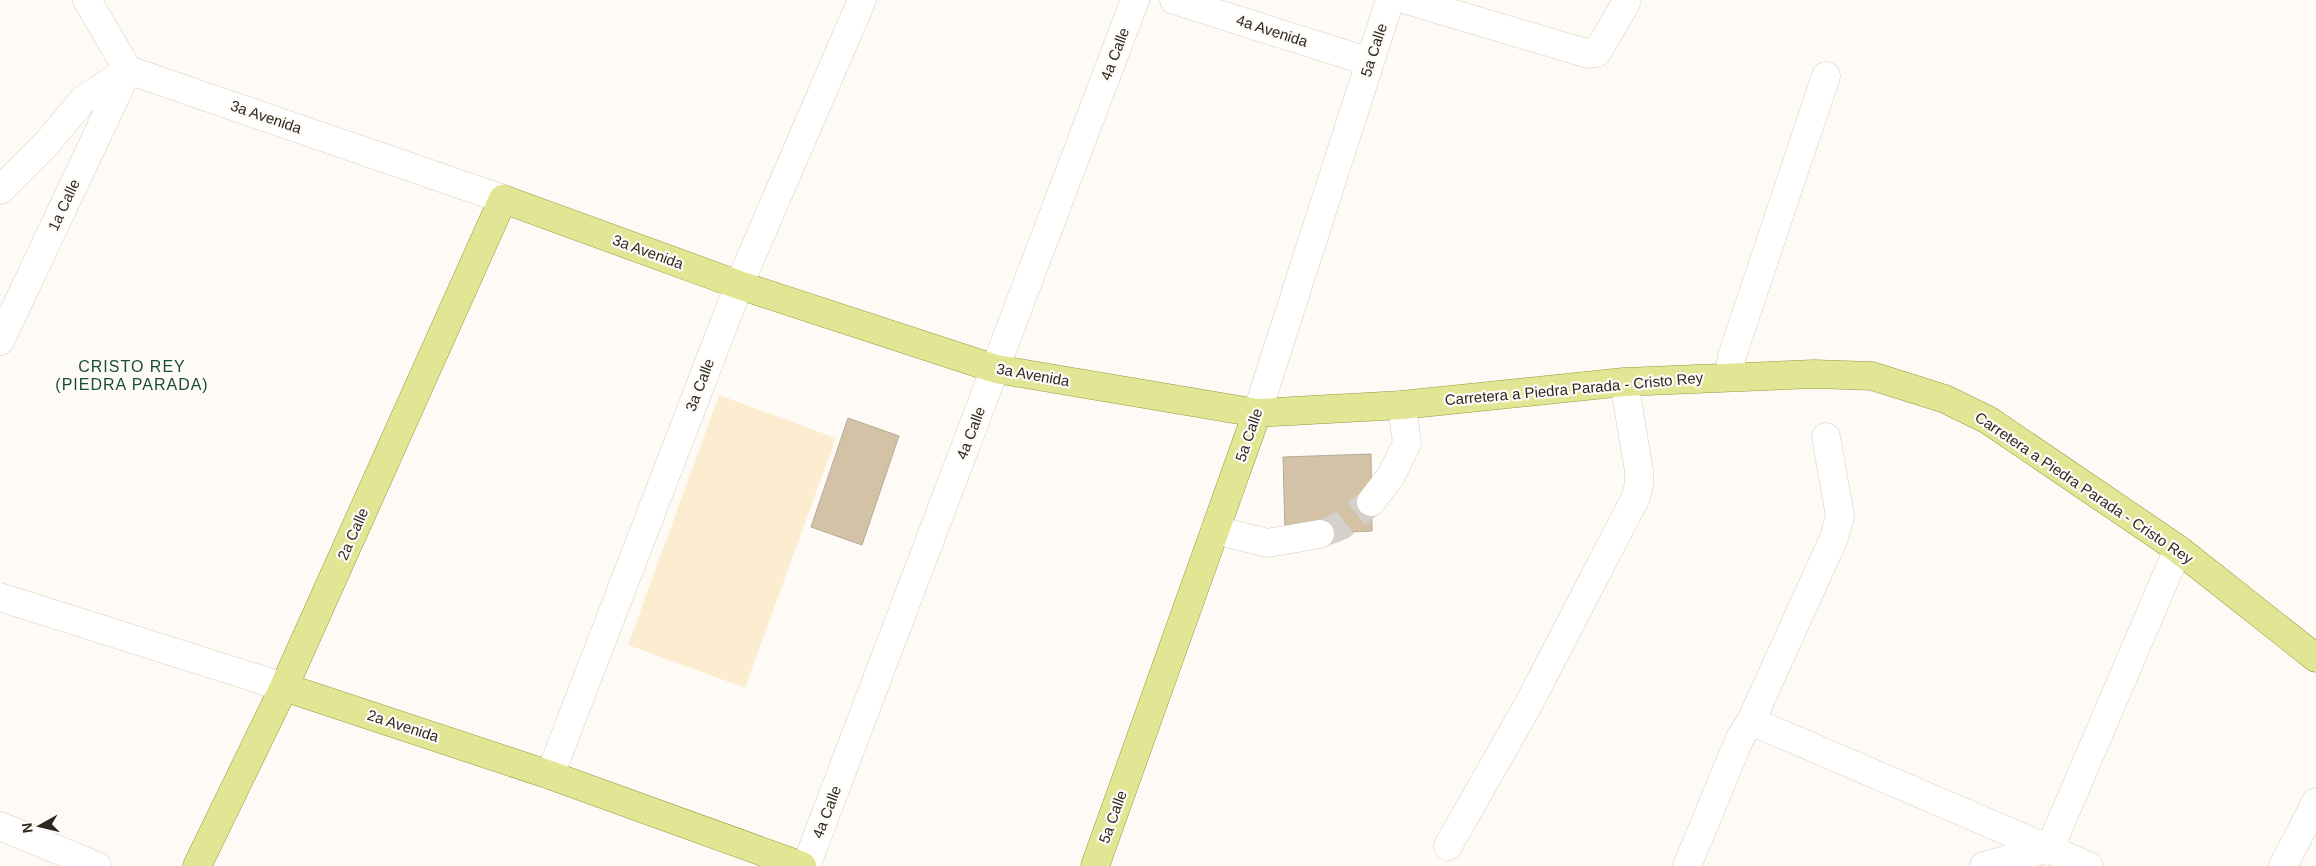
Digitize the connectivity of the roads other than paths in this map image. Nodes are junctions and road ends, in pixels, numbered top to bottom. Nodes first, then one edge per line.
1 (86, 0) edge
2 (862, 0) edge
3 (1135, 0) edge
4 (1174, 0) edge
5 (1390, 0) edge
6 (1407, 0) edge
7 (1626, 3) dead end
8 (1370, 62) junction
9 (128, 70) junction
10 (1826, 76) dead end
11 (0, 190) edge
12 (503, 199) junction
13 (739, 285) junction
14 (0, 341) edge
15 (996, 369) junction
16 (1729, 376) junction
17 (1624, 382) junction
18 (1402, 404) junction
19 (1257, 413) junction
20 (1826, 437) dead end
21 (1371, 502) tunnel mouth
22 (1215, 530) junction
23 (1320, 534) tunnel mouth
24 (2178, 549) junction
25 (0, 597) edge
26 (2316, 658) edge
27 (284, 687) junction
28 (1750, 721) junction
29 (550, 775) junction
30 (2316, 802) edge
31 (0, 826) edge
32 (1448, 846) dead end
33 (2050, 848) junction
34 (97, 866) edge
35 (197, 866) edge
36 (802, 866) edge
37 (806, 866) edge
38 (1095, 866) edge
39 (1687, 866) edge
40 (1984, 866) edge
41 (2089, 866) edge
42 (2282, 866) edge

1 - 9 street
2 - 13 street, 3a Calle
3 - 15 street, 4a Calle
4 - 8 street, 4a Avenida
5 - 8 street, 5a Calle
6 - 7 street
8 - 19 street, 5a Calle
9 - 11 street
9 - 12 street, 3a Avenida
9 - 14 street, 1a Calle
10 - 16 street
12 - 13 main road, 3a Avenida
12 - 27 main road, 2a Calle
13 - 15 main road, 3a Avenida
13 - 29 street, 3a Calle
15 - 19 main road, 3a Avenida
15 - 37 street, 4a Calle
16 - 17 main road, Carretera a Piedra Parada - Cristo Rey
16 - 24 main road, Carretera a Piedra Parada - Cristo Rey
17 - 18 main road, Carretera a Piedra Parada - Cristo Rey
17 - 32 street
18 - 19 main road, Carretera a Piedra Parada - Cristo Rey
18 - 21 street
19 - 22 main road, 5a Calle
20 - 28 street
22 - 23 street
22 - 38 main road, 5a Calle
24 - 26 main road, Carretera a Piedra Parada - Cristo Rey
24 - 33 street
25 - 27 street, 2a Avenida
27 - 29 main road, 2a Avenida
27 - 35 main road, 2a Calle
28 - 33 street
28 - 39 street
29 - 36 main road, 2a Avenida
30 - 42 street
31 - 34 street
33 - 40 street
33 - 41 street

